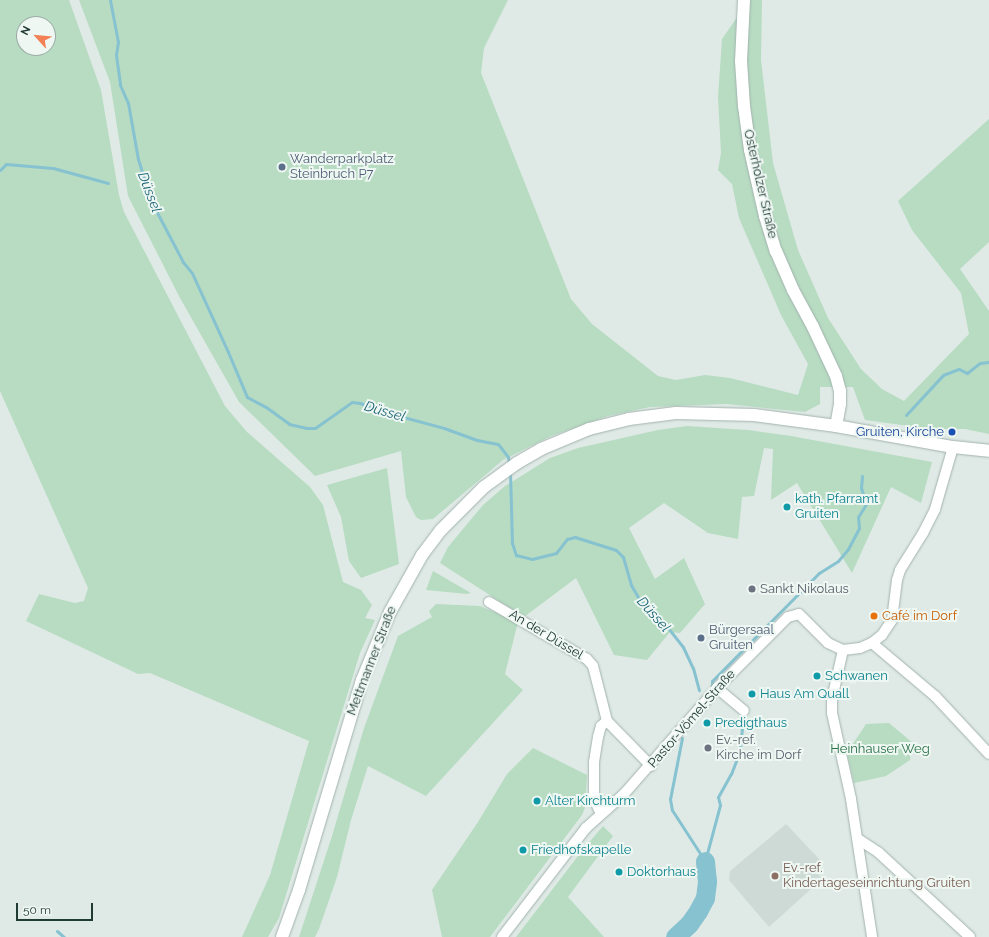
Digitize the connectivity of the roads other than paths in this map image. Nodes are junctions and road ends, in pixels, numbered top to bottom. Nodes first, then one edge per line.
1 (744, 0) edge
2 (836, 426) junction
3 (954, 447) junction
4 (989, 451) edge
5 (489, 602) dead end
6 (872, 643) junction
7 (843, 650) junction
8 (717, 688) junction
9 (744, 711) dead end
10 (607, 721) junction
11 (989, 754) edge
12 (651, 766) junction
13 (601, 814) junction
14 (858, 839) junction
15 (282, 937) edge
16 (502, 937) edge
17 (872, 937) edge
18 (970, 937) edge

1 - 2 main road, Osterholzer Straße
2 - 3 main road, Mettmanner Straße
2 - 15 main road, Mettmanner Straße
3 - 4 main road
3 - 6 street
5 - 10 street, An der Düssel
6 - 7 street
6 - 11 street
7 - 8 street, Pastor-Vömel-Straße
7 - 14 street
8 - 9 street
8 - 12 street, Pastor-Vömel-Straße
10 - 12 street
10 - 13 street
12 - 13 street, Pastor-Vömel-Straße
13 - 16 street
14 - 17 street
14 - 18 street

